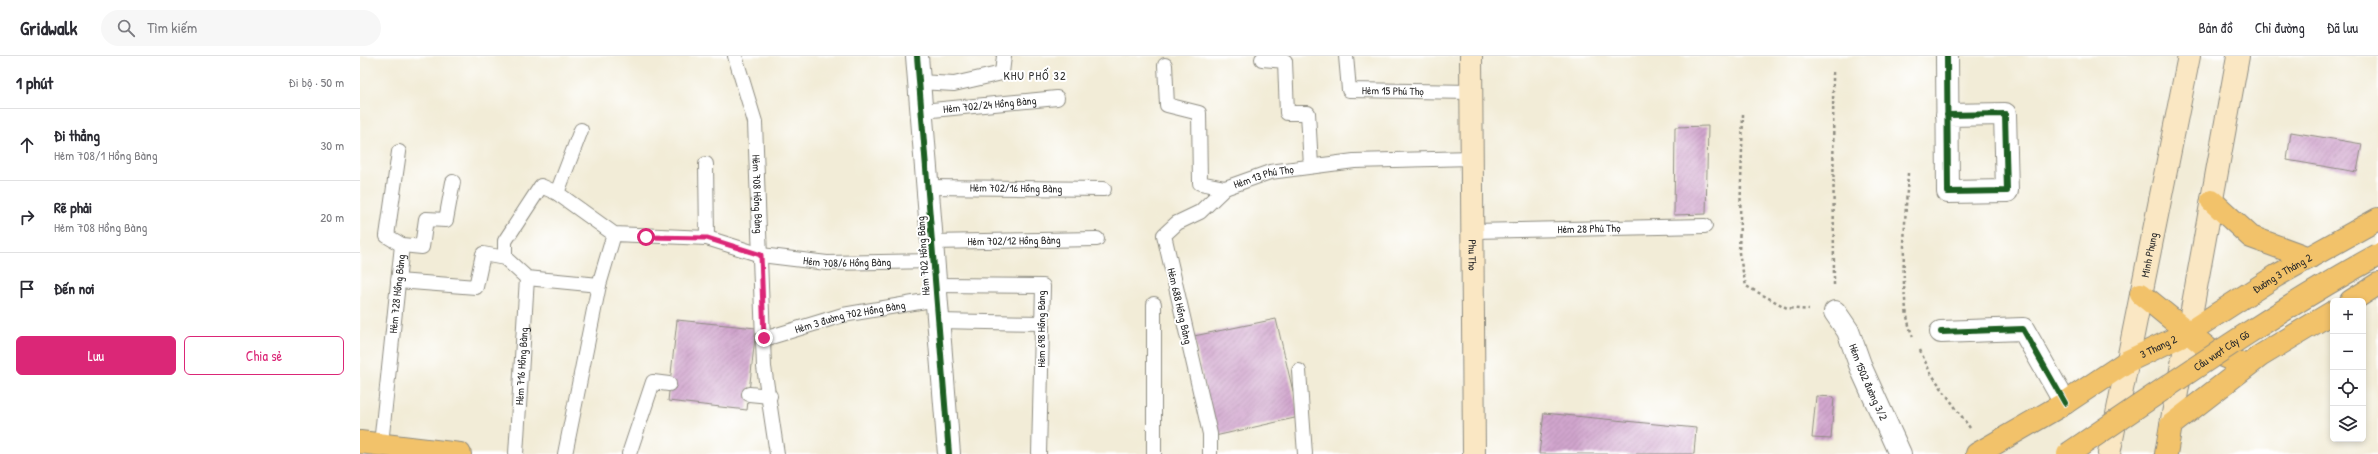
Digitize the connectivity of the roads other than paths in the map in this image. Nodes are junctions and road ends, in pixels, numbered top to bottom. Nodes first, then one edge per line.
1 (735, 56) edge
2 (918, 56) edge
3 (1004, 56) edge
4 (1346, 56) edge
5 (1471, 56) edge
6 (1947, 56) edge
7 (2189, 56) edge
8 (2238, 56) edge
9 (1262, 59) dead end
10 (1165, 65) dead end
11 (920, 82) junction
12 (1472, 92) junction
13 (1057, 98) dead end
14 (922, 111) junction
15 (1947, 114) dead end
16 (580, 130) dead end
17 (399, 152) dead end
18 (1472, 158) junction
19 (706, 164) dead end
20 (1311, 166) junction
21 (453, 182) dead end
22 (928, 187) junction
23 (1225, 188) junction
24 (1104, 189) dead end
25 (557, 193) junction
26 (2212, 201) junction
27 (2378, 219) edge
28 (1705, 226) dead end
29 (1472, 231) junction
30 (614, 234) junction
31 (707, 238) junction
32 (1097, 239) dead end
33 (402, 245) junction
34 (933, 251) junction
35 (2378, 254) edge
36 (761, 255) junction
37 (505, 258) junction
38 (2309, 258) junction
39 (527, 278) junction
40 (398, 281) junction
41 (2378, 284) edge
42 (599, 285) junction
43 (936, 292) junction
44 (2142, 294) junction
45 (2355, 298) edge
46 (1154, 304) dead end
47 (1835, 312) road end
48 (2330, 314) edge
49 (938, 321) junction
50 (1042, 323) junction
51 (1941, 332) dead end
52 (2189, 332) junction
53 (764, 338) junction
54 (2128, 362) junction
55 (2246, 366) junction
56 (1299, 371) dead end
57 (669, 384) dead end
58 (749, 394) dead end
59 (770, 396) junction
60 (2064, 403) junction
61 (2171, 425) junction
62 (360, 442) edge
63 (381, 444) junction
64 (460, 454) edge
65 (516, 454) edge
66 (565, 454) edge
67 (630, 454) edge
68 (777, 454) edge
69 (949, 454) edge
70 (1039, 454) edge
71 (1154, 454) edge
72 (1210, 454) edge
73 (1305, 454) edge
74 (1474, 454) edge
75 (1900, 454) edge
76 (1977, 454) edge
77 (2068, 454) edge
78 (2109, 454) edge
79 (2166, 454) edge

1 - 36 lane, Hẻm 708 Hồng Bàng
2 - 11 street, Hẻm 702 Hồng Bàng
3 - 11 lane
4 - 12 lane, Hẻm 15 Phú Thọ
5 - 12 main road, Phu Tho
6 - 15 street
7 - 44 main road, Minh Phụng
8 - 26 main road
9 - 20 lane
10 - 23 lane, Hẻm 13 Phú Thọ
11 - 14 street, Hẻm 702 Hồng Bàng
12 - 18 main road, Phu Tho
13 - 14 lane, Hẻm 702/24 Hồng Bàng
14 - 22 street, Hẻm 702 Hồng Bàng
16 - 25 lane
17 - 33 lane, Hẻm 728 Hồng Bàng
18 - 20 lane, Hẻm 13 Phú Thọ
18 - 29 main road, Phu Tho
19 - 31 lane
20 - 23 lane, Hẻm 13 Phú Thọ
21 - 33 lane
22 - 24 lane, Hẻm 702/16 Hồng Bàng
22 - 34 street, Hẻm 702 Hồng Bàng
23 - 72 lane, Hẻm 688 Hồng Bàng
25 - 30 lane
25 - 37 lane
26 - 38 main road
26 - 52 main road
27 - 38 main road, Đường 3 Tháng 2
28 - 29 lane, Hẻm 28 Phú Thọ
29 - 74 main road, Phu Tho
30 - 31 lane, Hẻm 708/6 Hồng Bàng
30 - 42 lane
31 - 36 lane, Hẻm 708/6 Hồng Bàng
32 - 34 lane, Hẻm 702/12 Hồng Bàng
33 - 40 lane, Hẻm 728 Hồng Bàng
34 - 36 lane, Hẻm 708/6 Hồng Bàng
34 - 43 street, Hẻm 702 Hồng Bàng
35 - 77 main road, Cầu vượt Cây Gõ, bridge
36 - 53 lane, Hẻm 708 Hồng Bàng
37 - 39 lane
37 - 40 lane
38 - 52 main road, Đường 3 Tháng 2
39 - 42 lane
39 - 65 lane, Hẻm 716 Hồng Bàng
40 - 63 lane, Hẻm 728 Hồng Bàng
41 - 45 main road
42 - 66 lane
43 - 49 street, Hẻm 702 Hồng Bàng
43 - 50 lane, Hẻm 698 Hồng Bàng
43 - 53 lane, Hẻm 3 đường 702 Hồng Bàng
44 - 52 main road
44 - 54 main road, Minh Phụng
46 - 71 lane
47 - 75 street, Hẻm 1502 đường 3/2
48 - 55 main road
49 - 50 lane
49 - 69 street, Hẻm 702 Hồng Bàng
50 - 70 lane, Hẻm 698 Hồng Bàng
51 - 60 street
52 - 54 main road, 3 Thang 2
52 - 55 main road
52 - 61 main road
53 - 59 lane, Hẻm 708 Hồng Bàng
54 - 60 main road
54 - 78 main road, Minh Phụng
55 - 61 main road
56 - 73 lane
57 - 67 lane
58 - 59 lane
59 - 68 lane, Hẻm 708 Hồng Bàng
60 - 76 main road
61 - 79 main road
62 - 63 main road
63 - 64 main road

